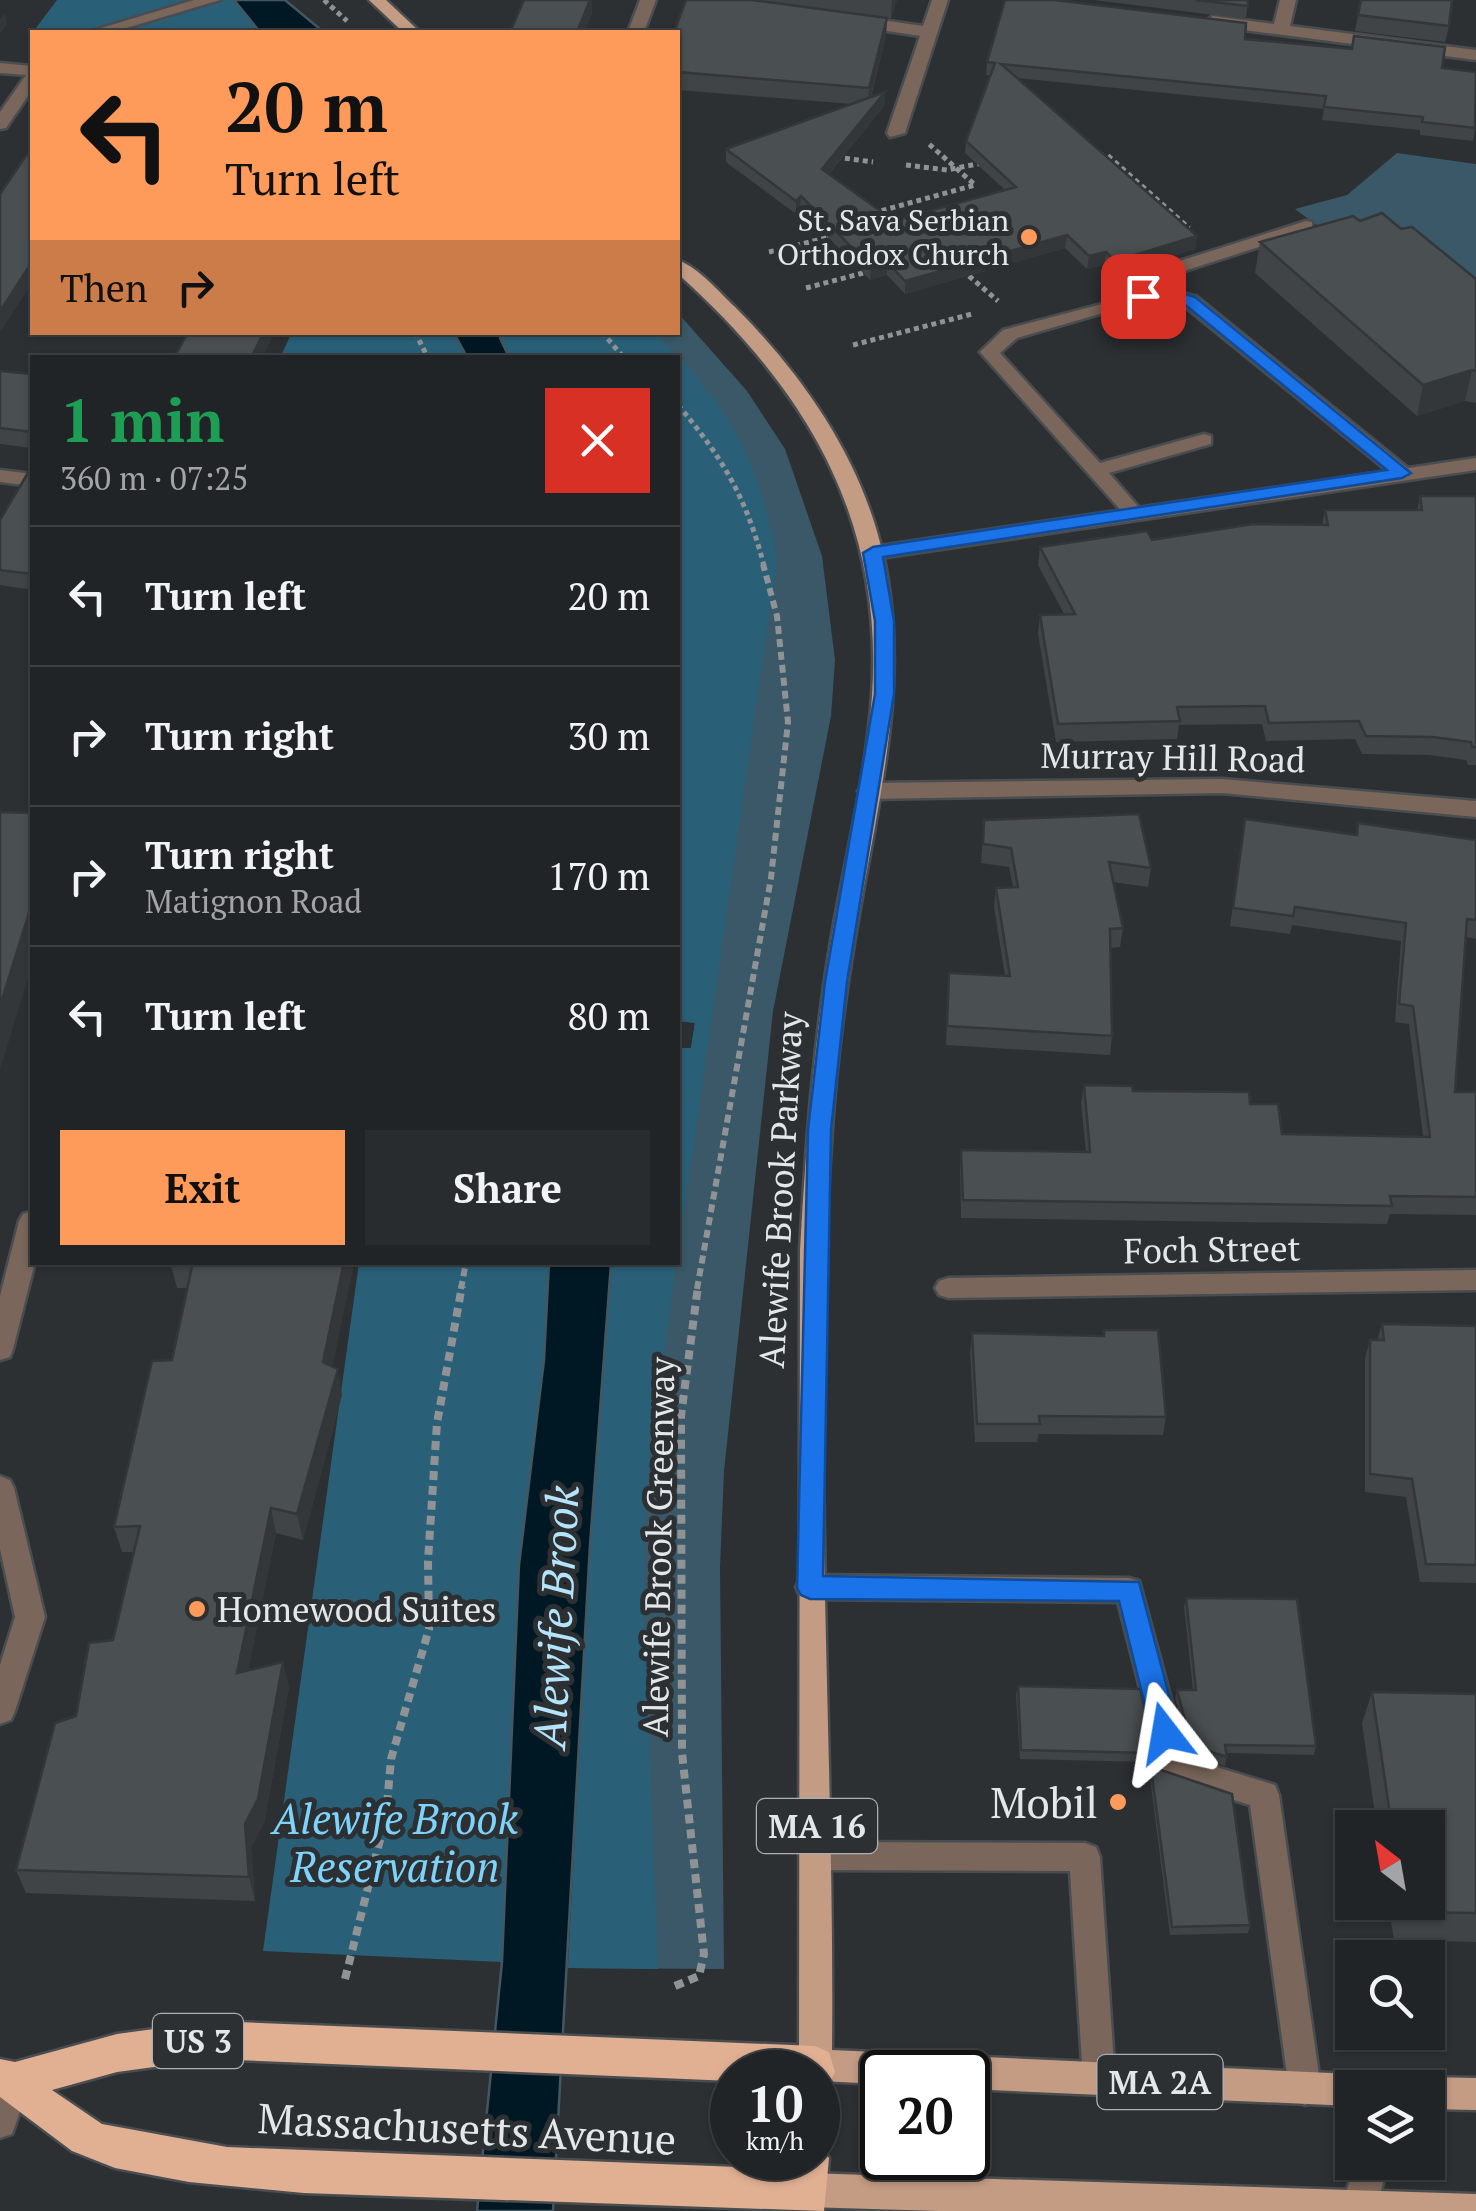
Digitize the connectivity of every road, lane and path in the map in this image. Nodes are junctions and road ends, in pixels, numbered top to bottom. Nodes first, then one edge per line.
1 (212, 0) edge
2 (324, 0) edge
3 (377, 0) edge
4 (648, 0) edge
5 (940, 0) edge
6 (1288, 0) edge
7 (840, 20) edge
8 (1202, 20) edge
9 (354, 29) dead end
10 (1281, 29) junction
11 (103, 30) edge
12 (410, 30) edge
13 (637, 30) edge
14 (928, 32) junction
15 (1476, 56) edge
16 (0, 68) edge
17 (30, 70) edge
18 (30, 82) edge
19 (0, 124) edge
20 (896, 133) dead end
21 (920, 137) dead end
22 (832, 156) edge
23 (1089, 156) edge
24 (988, 162) edge
25 (958, 168) junction
26 (871, 213) edge
27 (838, 222) edge
28 (1306, 226) edge
29 (830, 237) junction
30 (837, 244) edge
31 (769, 252) dead end
32 (1218, 253) junction
33 (680, 267) edge
34 (863, 273) edge
35 (969, 276) edge
36 (806, 288) dead end
37 (1166, 294) junction
38 (1002, 304) dead end
39 (605, 335) edge
40 (621, 355) edge
41 (680, 407) edge
42 (1204, 440) dead end
43 (1476, 464) edge
44 (1096, 470) junction
45 (1402, 473) junction
46 (0, 476) edge
47 (30, 480) edge
48 (1134, 512) junction
49 (873, 553) junction
50 (869, 792) junction
51 (1476, 809) edge
52 (30, 1229) edge
53 (465, 1265) edge
54 (1476, 1280) edge
55 (948, 1288) dead end
56 (0, 1349) edge
57 (0, 1488) edge
58 (810, 1588) junction
59 (0, 1711) edge
60 (818, 1856) junction
61 (345, 1979) dead end
62 (674, 1986) dead end
63 (815, 2050) edge
64 (710, 2062) edge
65 (990, 2074) edge
66 (1099, 2079) junction
67 (8, 2080) edge
68 (1305, 2089) junction
69 (1335, 2090) edge
70 (1445, 2093) edge
71 (1476, 2094) edge
72 (0, 2122) edge
73 (1367, 2180) edge
74 (807, 2186) edge
75 (1359, 2210) edge
76 (1476, 2210) edge

1 - 11 street
2 - 9 path
3 - 12 main road
4 - 13 street
5 - 14 street
6 - 10 street
7 - 14 street
8 - 10 street
10 - 15 street
14 - 20 street
16 - 17 street
18 - 19 street
21 - 25 path
22 - 25 path
23 - 32 path
24 - 25 path
25 - 26 path
27 - 29 path
28 - 32 street
29 - 30 path
29 - 31 path
32 - 37 street
33 - 49 main road, Alewife Brook Parkway / MA 16
34 - 36 path
35 - 38 path
37 - 44 street
37 - 45 street
39 - 40 path
41 - 62 path, Alewife Brook Greenway
42 - 44 street
43 - 45 street
44 - 48 street
45 - 48 street
46 - 47 street
48 - 49 street
49 - 50 main road, Alewife Brook Parkway / MA 16
50 - 51 street, Murray Hill Road
50 - 58 main road, Alewife Brook Parkway / MA 16
52 - 56 street
53 - 61 path
54 - 55 street, Foch Street
57 - 59 street
58 - 60 main road, Alewife Brook Parkway / MA 16
58 - 68 street
60 - 63 main road, Alewife Brook Parkway / MA 16
60 - 66 street
64 - 67 highway, Massachusetts Avenue / US 3
65 - 66 main road, MA 2A
66 - 68 main road, MA 2A
67 - 72 street
67 - 74 highway, Massachusetts Avenue
68 - 69 main road, MA 2A
70 - 71 main road
73 - 75 street
74 - 75 main road, Massachusetts Avenue
75 - 76 main road, Massachusetts Avenue

